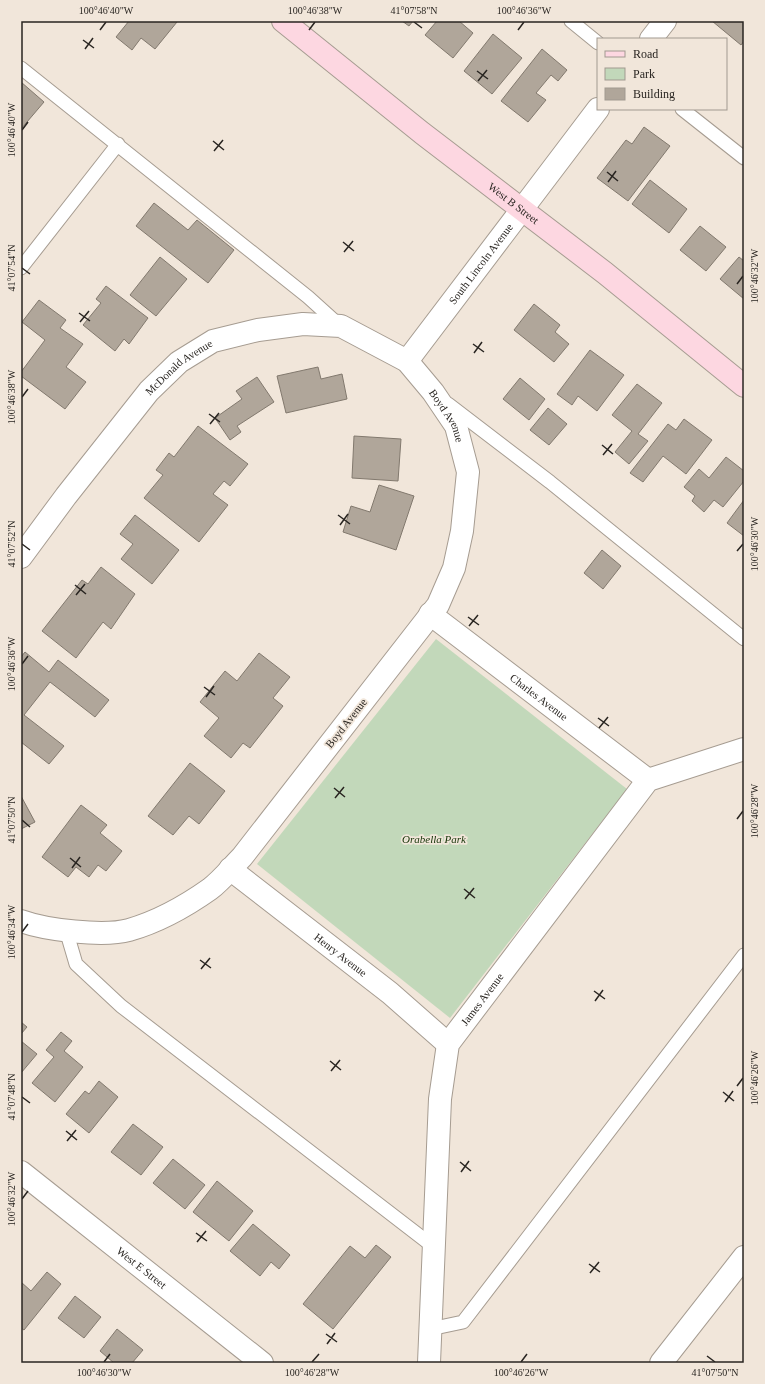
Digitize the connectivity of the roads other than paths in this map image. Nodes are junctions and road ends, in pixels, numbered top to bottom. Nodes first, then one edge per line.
1 (283, 21) edge
2 (571, 21) edge
3 (665, 21) edge
4 (653, 38) edge
5 (597, 42) edge
6 (21, 68) edge
7 (597, 110) edge
8 (683, 110) edge
9 (118, 144) junction
10 (744, 158) edge
11 (522, 209) junction
12 (21, 268) edge
13 (341, 326) junction
14 (407, 361) junction
15 (744, 386) edge
16 (433, 392) junction
17 (21, 557) edge
18 (430, 614) junction
19 (744, 639) edge
20 (744, 749) edge
21 (648, 780) junction
22 (230, 869) junction
23 (21, 921) edge
24 (66, 930) junction
25 (744, 955) edge
26 (448, 1044) junction
27 (21, 1172) edge
28 (434, 1247) junction
29 (744, 1257) edge
30 (737, 1282) edge
31 (430, 1329) junction
32 (262, 1363) edge
33 (429, 1363) edge
34 (661, 1363) edge

1 - 11 street, West B Street
2 - 5 lane
3 - 4 street
6 - 9 lane
7 - 11 street, South Lincoln Avenue
8 - 10 lane
9 - 12 lane
9 - 13 lane
11 - 14 street, South Lincoln Avenue
11 - 15 street, West B Street
13 - 14 street, McDonald Avenue
13 - 17 street, McDonald Avenue
14 - 16 street, Boyd Avenue
16 - 18 street, Boyd Avenue
16 - 19 lane
18 - 21 street, Charles Avenue
18 - 22 street, Boyd Avenue
20 - 21 street
21 - 26 street, James Avenue
22 - 24 street, Boyd Avenue
22 - 26 street, Henry Avenue
23 - 24 street, Boyd Avenue
24 - 28 lane
25 - 31 lane
26 - 28 street, James Avenue
27 - 32 street, West E Street
28 - 31 street, James Avenue
29 - 30 street
30 - 34 street
31 - 33 street, James Avenue

